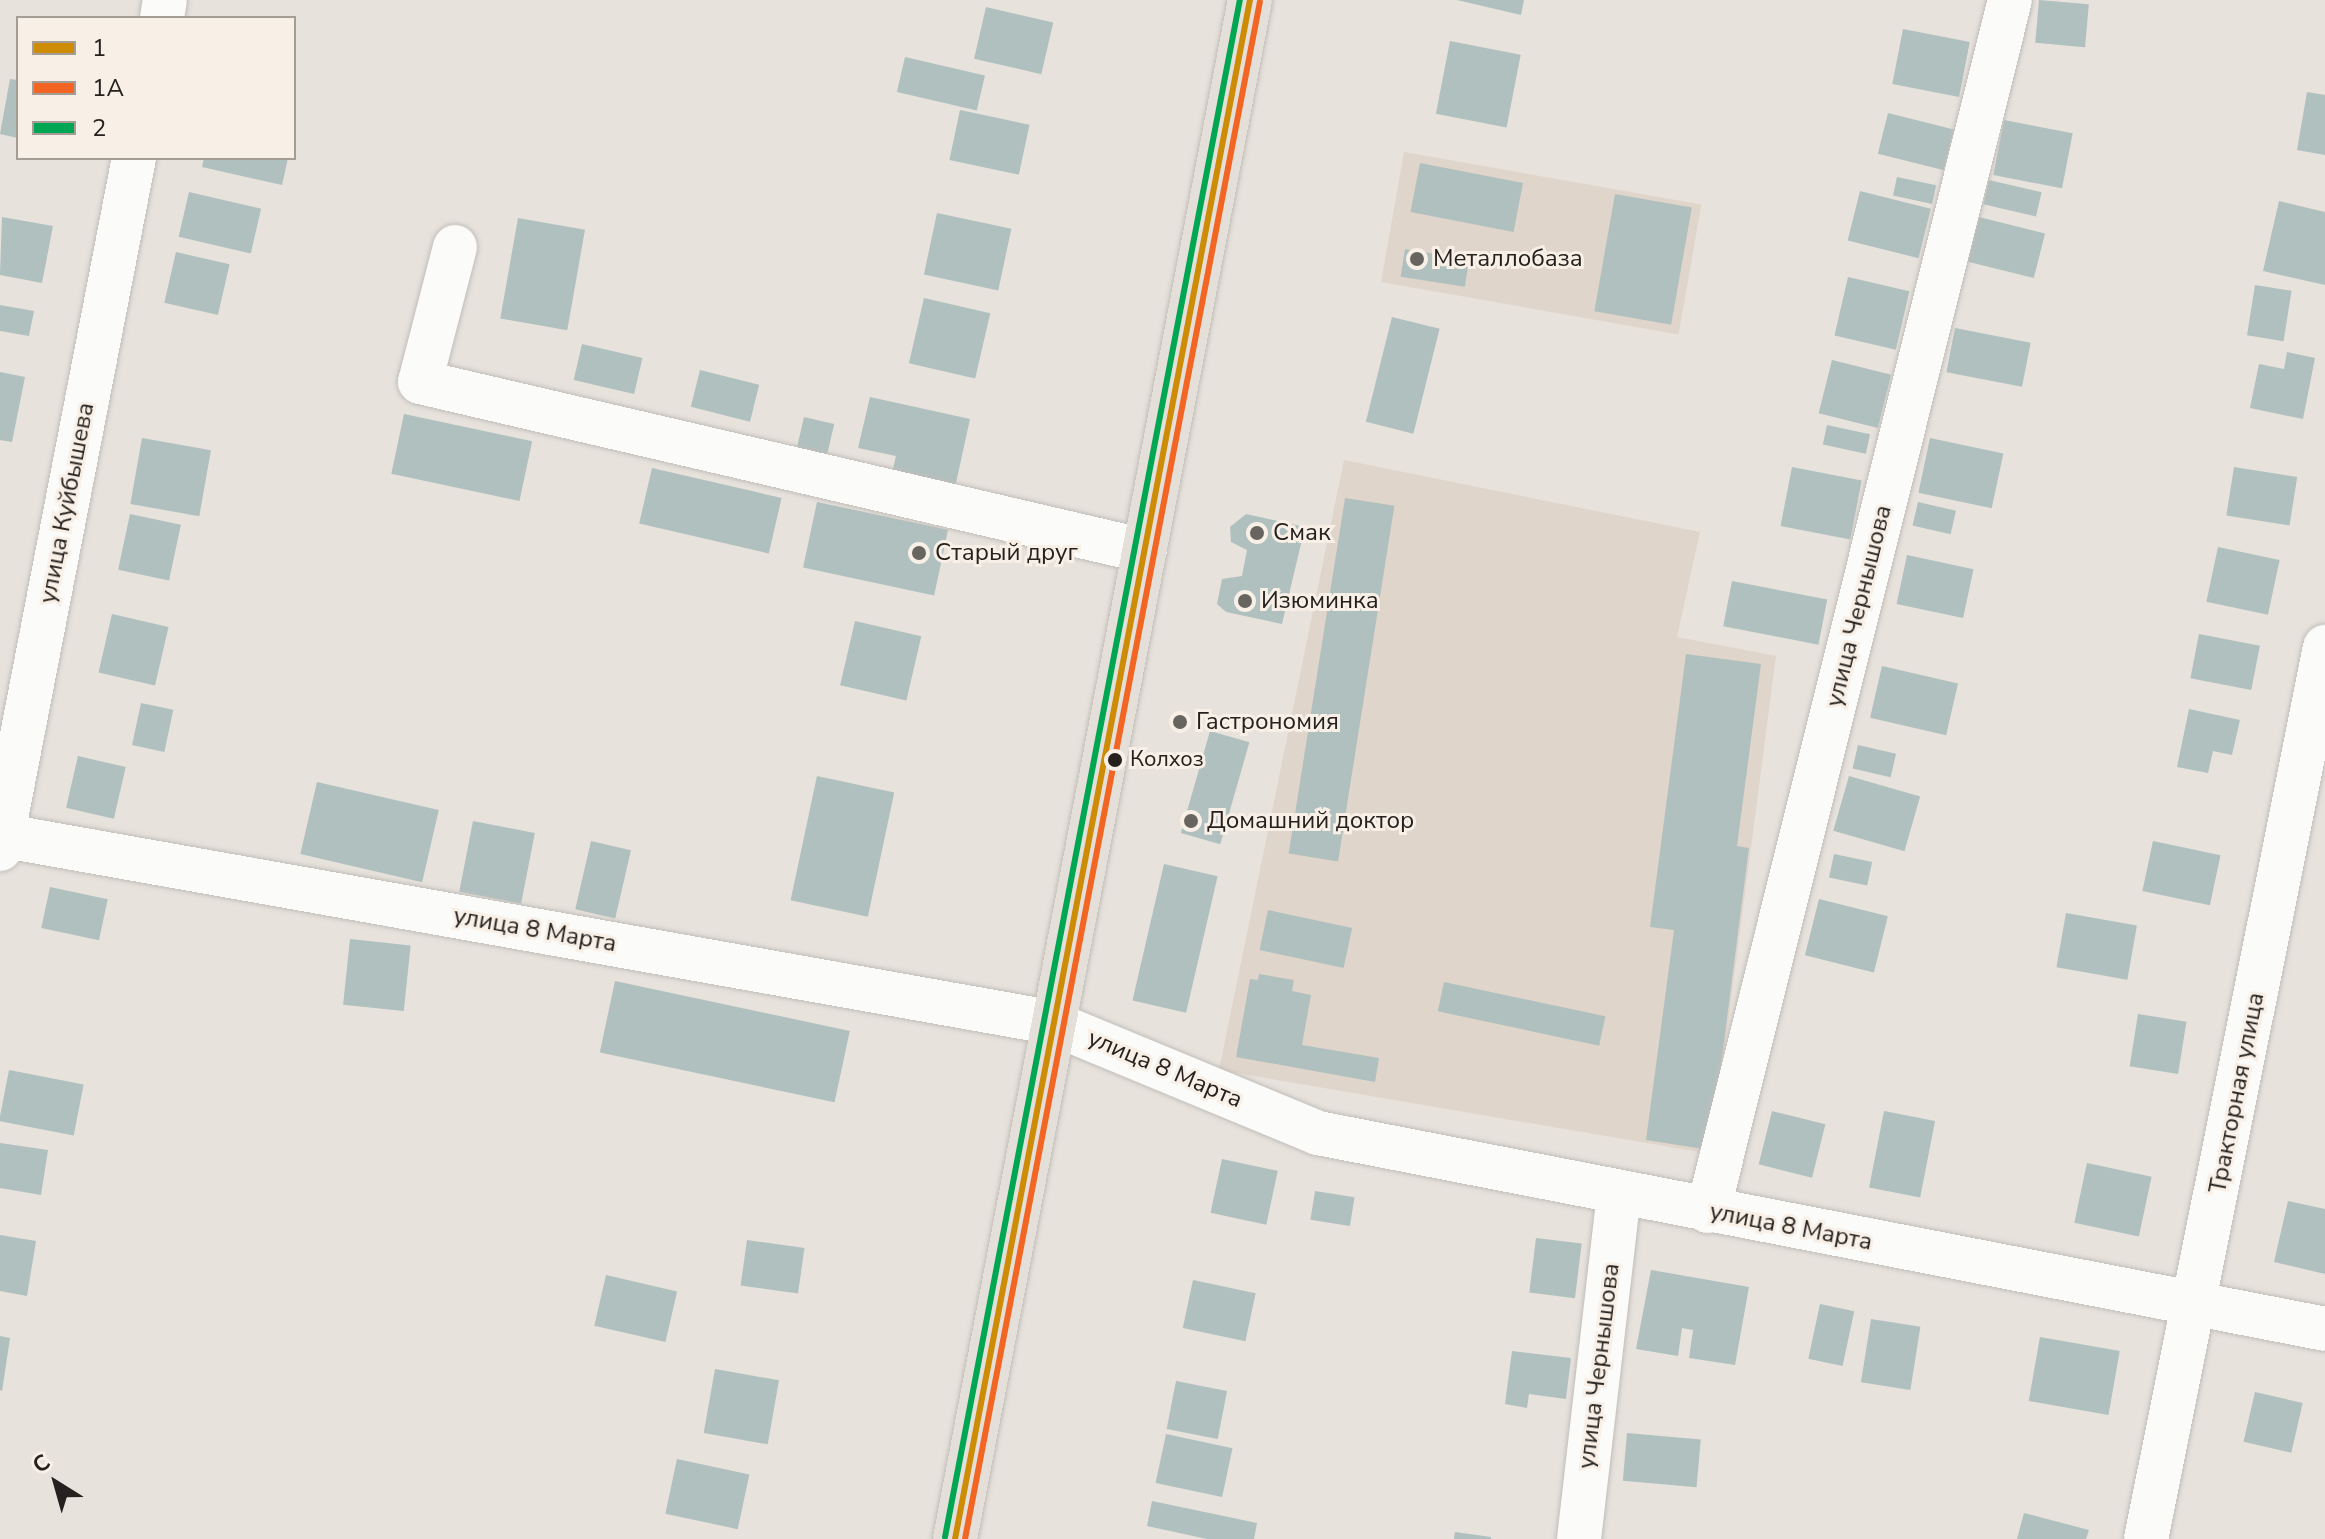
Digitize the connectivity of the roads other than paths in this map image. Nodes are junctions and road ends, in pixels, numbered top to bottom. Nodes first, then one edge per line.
1 (1250, 0) edge
2 (2010, 0) edge
3 (134, 160) edge
4 (455, 247) dead end
5 (1145, 551) junction
6 (2325, 647) edge
7 (1, 840) edge
8 (1050, 1022) junction
9 (1619, 1194) junction
10 (1708, 1211) junction
11 (2195, 1304) junction
12 (2325, 1329) edge
13 (955, 1539) edge
14 (1579, 1539) edge
15 (2146, 1539) edge

1 - 5 main road
2 - 10 street, улица Чернышова
3 - 7 street, улица Куйбышева
4 - 5 street
5 - 8 main road
6 - 11 street, Тракторная улица
7 - 8 street, улица 8 Марта
8 - 9 street, улица 8 Марта
8 - 13 main road
9 - 10 street, улица 8 Марта
9 - 14 street, улица Чернышова
10 - 11 street, улица 8 Марта
11 - 12 street, улица 8 Марта
11 - 15 street, Тракторная улица

